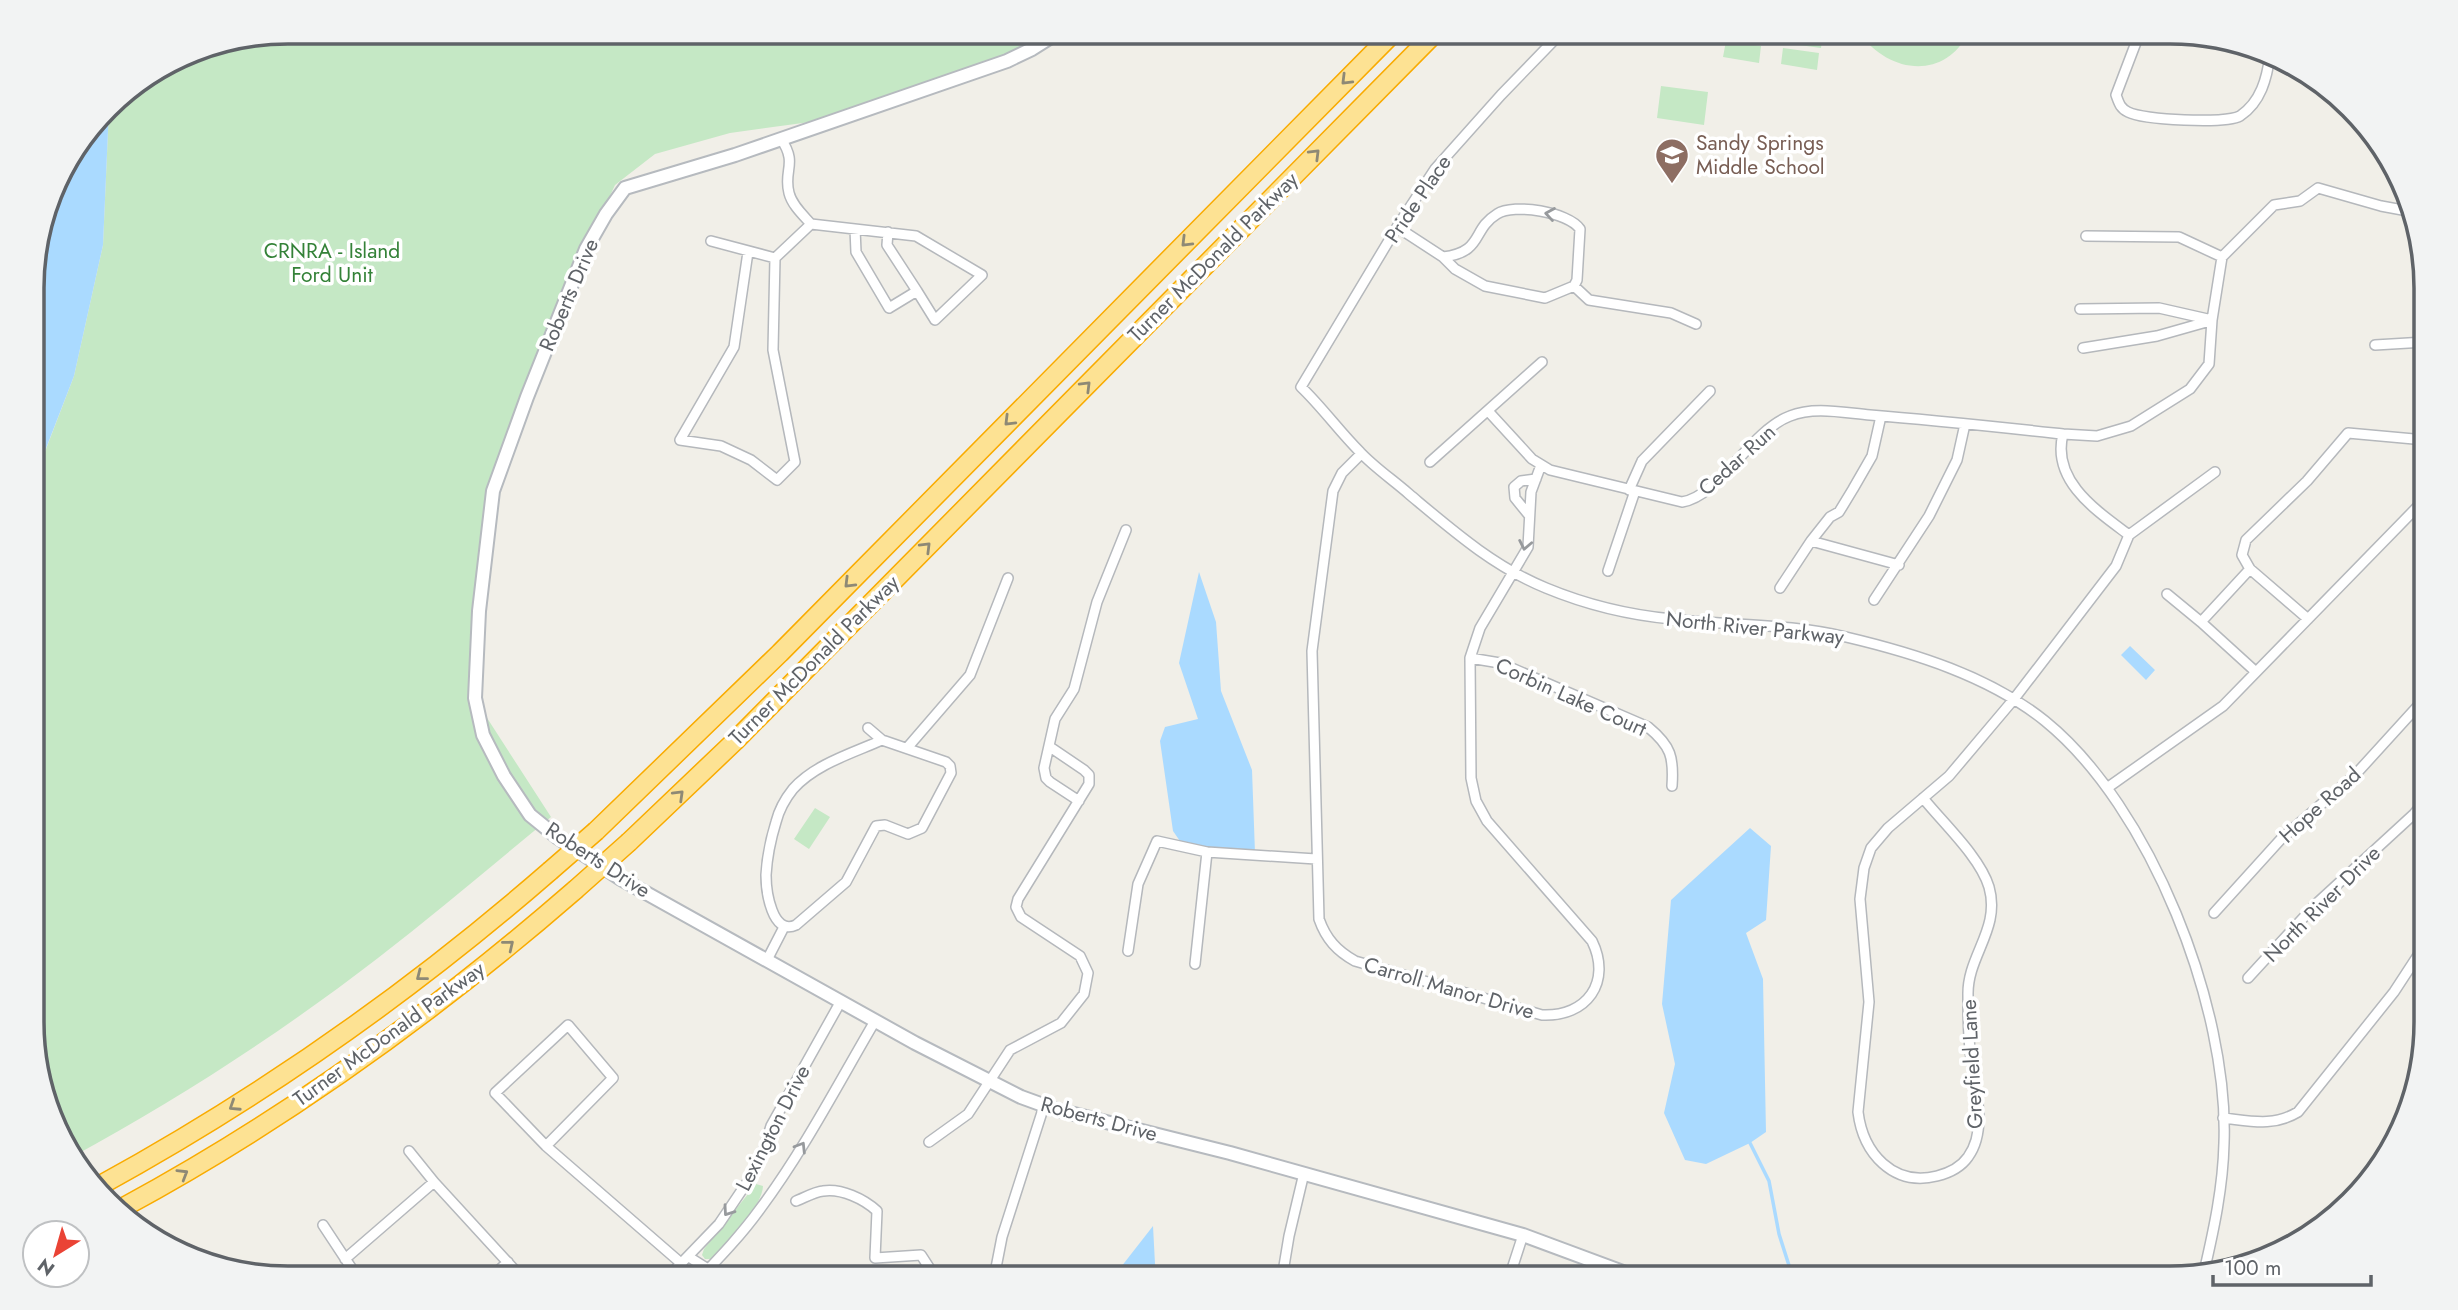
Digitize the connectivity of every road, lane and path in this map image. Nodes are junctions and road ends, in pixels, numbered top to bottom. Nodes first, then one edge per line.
1 (1040, 44) edge
2 (1382, 44) edge
3 (1424, 44) edge
4 (1550, 44) edge
5 (2136, 44) edge
6 (2268, 65) edge
7 (781, 139) junction
8 (2401, 210) edge
9 (811, 224) junction
10 (1397, 227) junction
11 (855, 229) junction
12 (888, 233) junction
13 (2086, 236) dead end
14 (711, 241) dead end
15 (748, 252) junction
16 (1443, 257) junction
17 (2222, 257) junction
18 (775, 258) junction
19 (1574, 286) junction
20 (916, 291) junction
21 (2080, 309) dead end
22 (2212, 320) junction
23 (1696, 324) dead end
24 (2414, 343) edge
25 (2375, 345) dead end
26 (2083, 348) dead end
27 (1542, 362) dead end
28 (1301, 387) joint
29 (1710, 391) dead end
30 (1488, 411) junction
31 (1881, 416) junction
32 (1965, 424) junction
33 (2063, 434) junction
34 (2414, 439) edge
35 (1361, 454) junction
36 (1430, 462) dead end
37 (1541, 465) junction
38 (2215, 472) dead end
39 (1536, 479) junction
40 (1632, 491) junction
41 (2414, 510) edge
42 (1528, 514) junction
43 (1126, 530) dead end
44 (2129, 535) junction
45 (1811, 541) junction
46 (1899, 565) junction
47 (2250, 569) junction
48 (1608, 571) dead end
49 (1514, 572) junction
50 (1008, 579) dead end
51 (1780, 588) dead end
52 (2167, 594) dead end
53 (1874, 600) dead end
54 (2308, 619) junction
55 (2201, 622) junction
56 (1471, 658) junction
57 (2256, 672) junction
58 (2014, 699) junction
59 (2414, 710) edge
60 (868, 728) dead end
61 (882, 740) junction
62 (1050, 747) junction
63 (907, 748) junction
64 (1672, 786) dead end
65 (2106, 788) junction
66 (1923, 798) junction
67 (1079, 801) junction
68 (2414, 814) edge
69 (1207, 852) junction
70 (1316, 859) junction
71 (2214, 913) dead end
72 (783, 927) junction
73 (1128, 951) dead end
74 (768, 960) junction
75 (2414, 962) edge
76 (1195, 964) dead end
77 (2248, 978) dead end
78 (841, 1001) junction
79 (875, 1021) junction
80 (989, 1082) junction
81 (1044, 1105) junction
82 (2223, 1118) junction
83 (929, 1142) dead end
84 (546, 1146) junction
85 (409, 1151) dead end
86 (1304, 1173) junction
87 (434, 1182) junction
88 (104, 1183) edge
89 (796, 1201) dead end
90 (127, 1206) edge
91 (323, 1225) dead end
92 (1522, 1235) junction
93 (345, 1259) junction
94 (685, 1260) junction
95 (508, 1262) junction
96 (2206, 1263) edge
97 (350, 1266) edge
98 (504, 1266) edge
99 (512, 1266) edge
100 (679, 1266) edge
101 (700, 1266) edge
102 (711, 1266) edge
103 (928, 1266) edge
104 (996, 1266) edge
105 (1284, 1266) edge
106 (1513, 1266) edge
107 (1606, 1266) edge

1 - 7 street, Roberts Drive
2 -> 88 highway, Turner McDonald Parkway, bridge
90 -> 3 highway, Turner McDonald Parkway, bridge
4 - 10 street, Pride Place
5 - 6 street
7 - 9 street
7 - 74 street, Roberts Drive
8 - 17 street
9 - 11 street
9 - 18 street
10 - 16 street
10 - 28 street, Pride Place
11 - 12 street
11 - 20 street
12 - 20 street
12 - 20 street
13 - 17 street
14 - 15 street
15 - 18 street
15 - 18 street
16 - 19 street
19 -> 16 street
17 - 22 street, Cedar Run
19 - 23 street
21 - 22 street
22 - 26 street
22 - 33 street, Cedar Run
24 - 25 street
27 - 30 street
28 - 35 street, North River Parkway
29 - 40 street
30 - 36 street
30 - 37 street, Cedar Run
31 - 32 street, Cedar Run
31 - 40 street, Cedar Run
31 - 45 street
32 - 33 street, Cedar Run
32 - 46 street
33 - 44 street
34 - 47 street
35 - 49 street, North River Parkway
35 - 70 street, Carroll Manor Drive
37 - 39 street
37 - 40 street, Cedar Run
38 - 44 street
39 - 42 street
39 - 42 street
40 - 48 street
41 - 54 street
42 -> 49 street
43 - 62 street
44 - 58 street, Greyfield Lane
45 - 46 street
45 - 51 street
46 - 53 street
47 - 54 street
47 - 55 street
49 - 56 street, Carroll Manor Drive
49 - 58 street, North River Parkway
50 - 63 street
52 - 55 street
54 - 57 street
55 - 57 street
56 - 64 street, Corbin Lake Court
56 - 70 street, Carroll Manor Drive
57 - 65 street
58 - 65 street, North River Parkway
58 - 66 street, Greyfield Lane
59 - 71 street, Hope Road
60 - 61 street
61 - 63 street
61 - 72 street
62 - 67 street
62 - 67 street
63 - 72 street
65 - 82 street, North River Parkway
66 - 66 street, Greyfield Lane
67 - 80 street
68 - 77 street, North River Drive
69 - 70 street
69 - 73 street
69 - 76 street
72 - 74 street
74 - 78 street, Roberts Drive
75 - 82 street
78 - 79 street, Roberts Drive
78 -> 94 street, Lexington Drive
79 - 80 street, Roberts Drive
102 -> 79 street, Lexington Drive
80 - 81 street, Roberts Drive
80 - 83 street
81 - 86 street, Roberts Drive
81 - 104 street
82 - 96 street, North River Parkway
84 - 84 street
84 - 94 street
85 - 87 street
86 - 92 street, Roberts Drive
86 - 105 street
87 - 93 street
87 - 95 street
89 - 103 street
91 - 93 street
92 - 106 street
92 - 107 street, Roberts Drive
93 - 97 street
94 - 100 street, Lexington Drive
94 - 101 street
95 - 98 street
95 - 99 street

